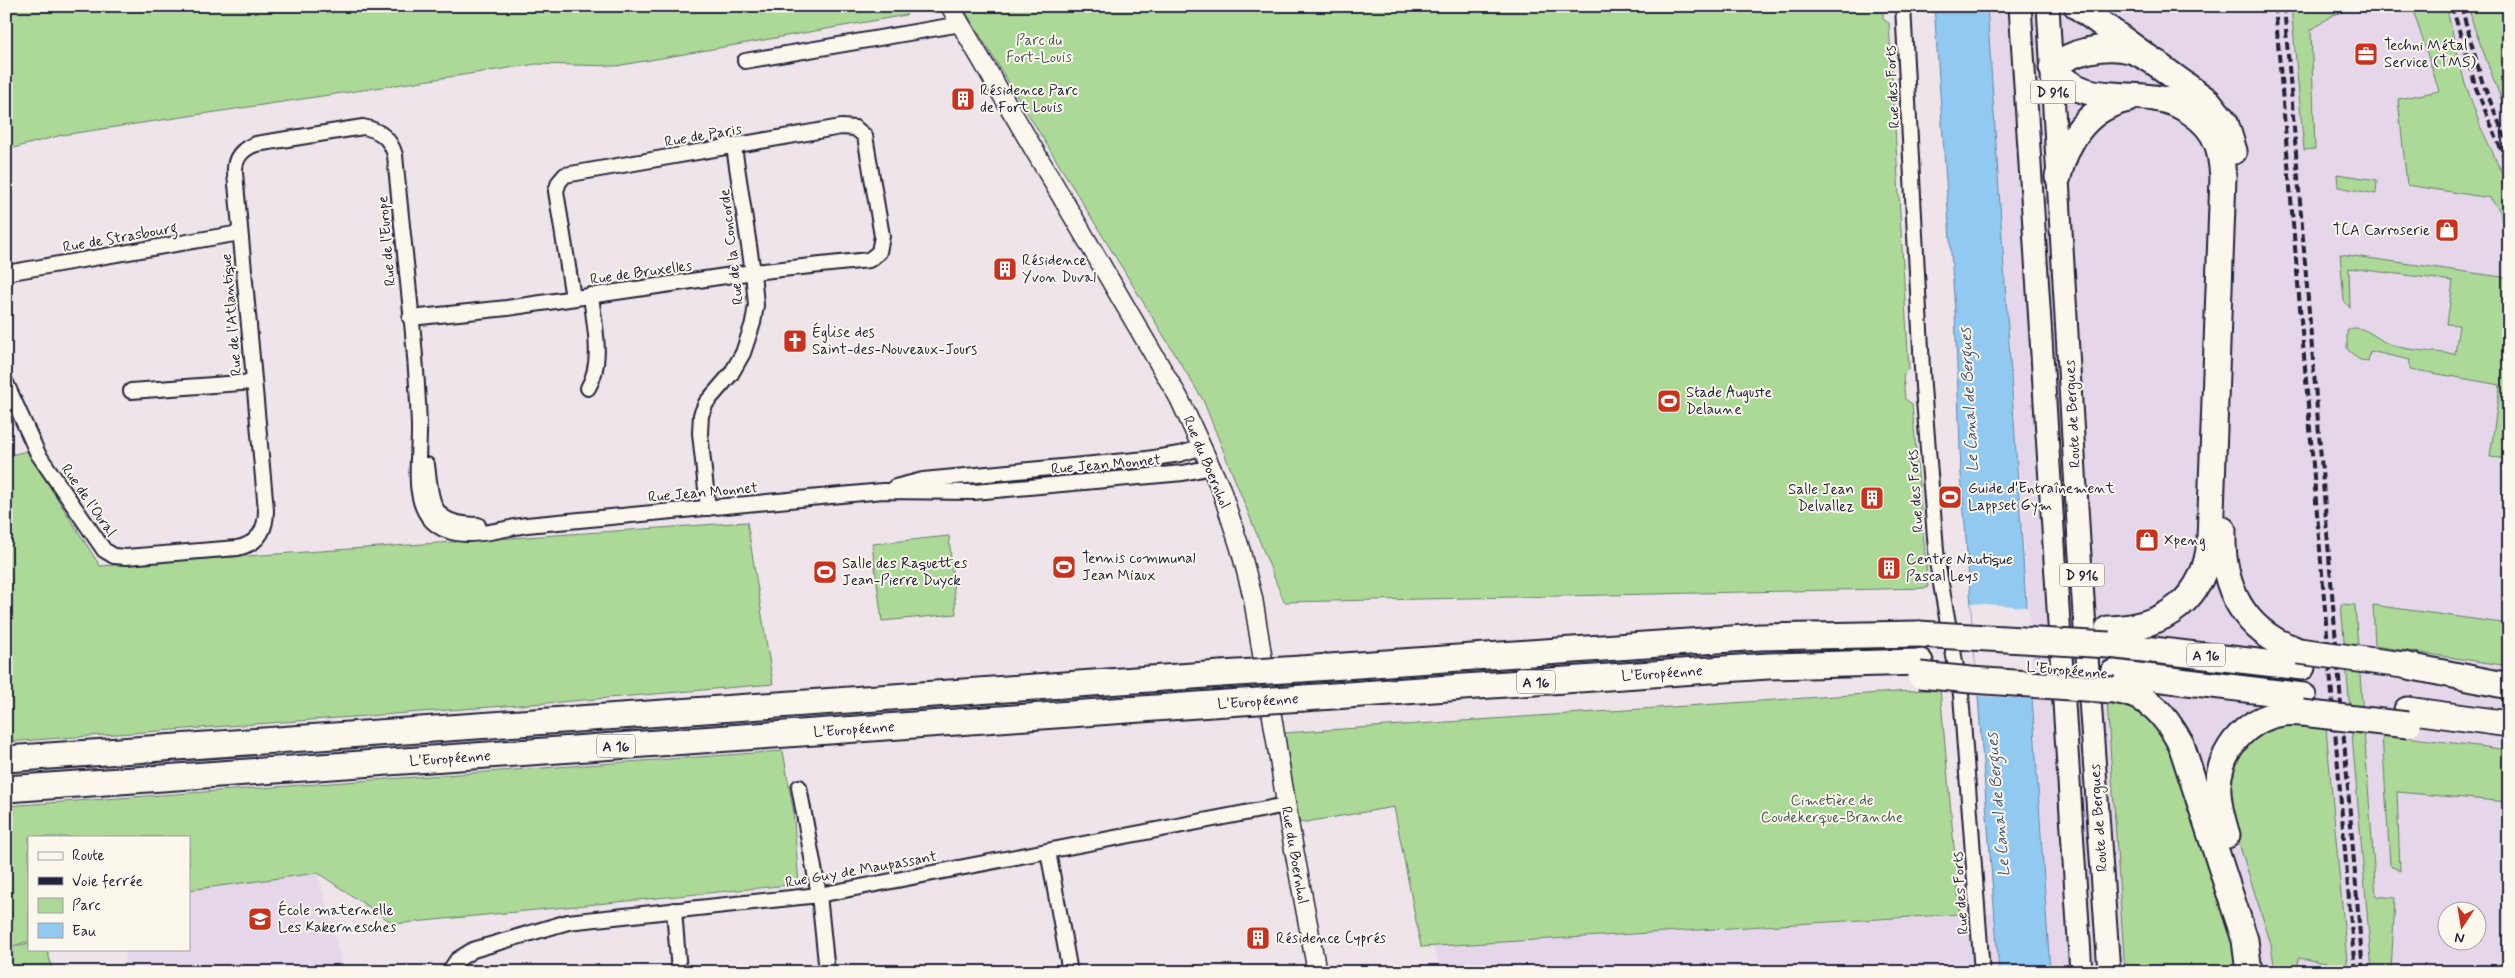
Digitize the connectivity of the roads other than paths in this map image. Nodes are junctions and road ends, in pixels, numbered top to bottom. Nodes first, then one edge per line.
1 (950, 6) edge
2 (1903, 6) edge
3 (2020, 6) edge
4 (2033, 6) edge
5 (2048, 6) edge
6 (2077, 6) edge
7 (961, 24) junction
8 (745, 61) dead end
9 (2158, 64) junction
10 (2052, 68) junction
11 (2141, 97) junction
12 (2027, 133) junction
13 (307, 135) joint
14 (734, 147) junction
15 (2058, 177) junction
16 (240, 233) junction
17 (876, 256) joint
18 (753, 272) junction
19 (6, 273) edge
20 (590, 296) junction
21 (573, 298) junction
22 (410, 318) junction
23 (254, 382) junction
24 (6, 383) edge
25 (588, 388) dead end
26 (131, 391) dead end
27 (1203, 447) junction
28 (1212, 467) junction
29 (883, 492) junction
30 (708, 508) junction
31 (435, 516) joint
32 (254, 541) joint
33 (2109, 637) junction
34 (2301, 659) junction
35 (2403, 673) junction
36 (2114, 682) junction
37 (2509, 686) edge
38 (2509, 694) edge
39 (2303, 704) junction
40 (2408, 717) junction
41 (2509, 724) edge
42 (2509, 732) edge
43 (6, 759) edge
44 (799, 787) dead end
45 (6, 789) edge
46 (1286, 805) junction
47 (1048, 851) junction
48 (819, 895) junction
49 (674, 910) junction
50 (449, 972) edge
51 (679, 972) edge
52 (827, 972) edge
53 (1070, 972) edge
54 (1317, 972) edge
55 (1982, 972) edge
56 (2081, 972) edge
57 (2110, 972) edge
58 (2249, 972) edge
59 (2265, 972) edge

1 - 7 street, Rue du Boernhol
2 - 55 street, Rue des Forts
3 - 12 main road, Route de Bergues / D 916
4 - 10 main road
5 - 10 main road, Route de Bergues / D 916
6 - 9 highway
7 - 8 street
7 - 27 street, Rue du Boernhol
9 - 10 highway
9 - 34 highway
10 - 11 highway
10 - 12 main road
10 - 15 main road, Route de Bergues / D 916
11 - 15 highway
11 - 33 highway
12 - 56 main road, Route de Bergues / D 916
13 - 16 street, Rue de l'Atlantique
13 - 22 street, Rue de l'Europe
14 - 17 street, Rue de Paris
14 - 18 street, Rue de la Concorde
14 - 21 street, Rue de Paris
15 - 57 main road, Route de Bergues / D 916
16 - 19 street, Rue de Strasbourg
16 - 23 street, Rue de l'Atlantique
17 - 18 street, Rue de Bruxelles
18 - 20 street, Rue de Bruxelles
18 - 30 street, Rue de la Concorde
20 - 21 street, Rue de Bruxelles
20 - 25 street
21 - 22 street, Rue de Bruxelles
22 - 31 street, Rue de l'Europe
23 - 26 street
23 - 32 street, Rue de l'Atlantique
24 - 32 street, Rue de l'Oural
27 - 28 street, Rue du Boernhol
27 - 29 street, Rue Jean Monnet
28 - 29 street, Rue Jean Monnet
28 - 46 street, Rue du Boernhol
29 - 30 street, Rue Jean Monnet
30 - 31 street, Rue Jean Monnet
33 - 34 highway, L'Européenne / A 16
33 - 43 highway, L'Européenne / A 16, bridge
34 - 35 highway, L'Européenne / A 16
35 - 37 highway
35 - 38 highway, L'Européenne / A 16
36 - 39 highway, L'Européenne / A 16
36 - 45 highway, L'Européenne / A 16, bridge
36 - 58 highway
39 - 40 highway, L'Européenne / A 16
39 - 59 highway
40 - 41 highway, L'Européenne / A 16
40 - 42 highway
44 - 48 street
46 - 47 street, Rue Guy de Maupassant
46 - 54 street, Rue du Boernhol
47 - 48 street, Rue Guy de Maupassant
47 - 53 street
48 - 49 street, Rue Guy de Maupassant
48 - 52 street
49 - 50 street, Rue Guy de Maupassant
49 - 51 street

